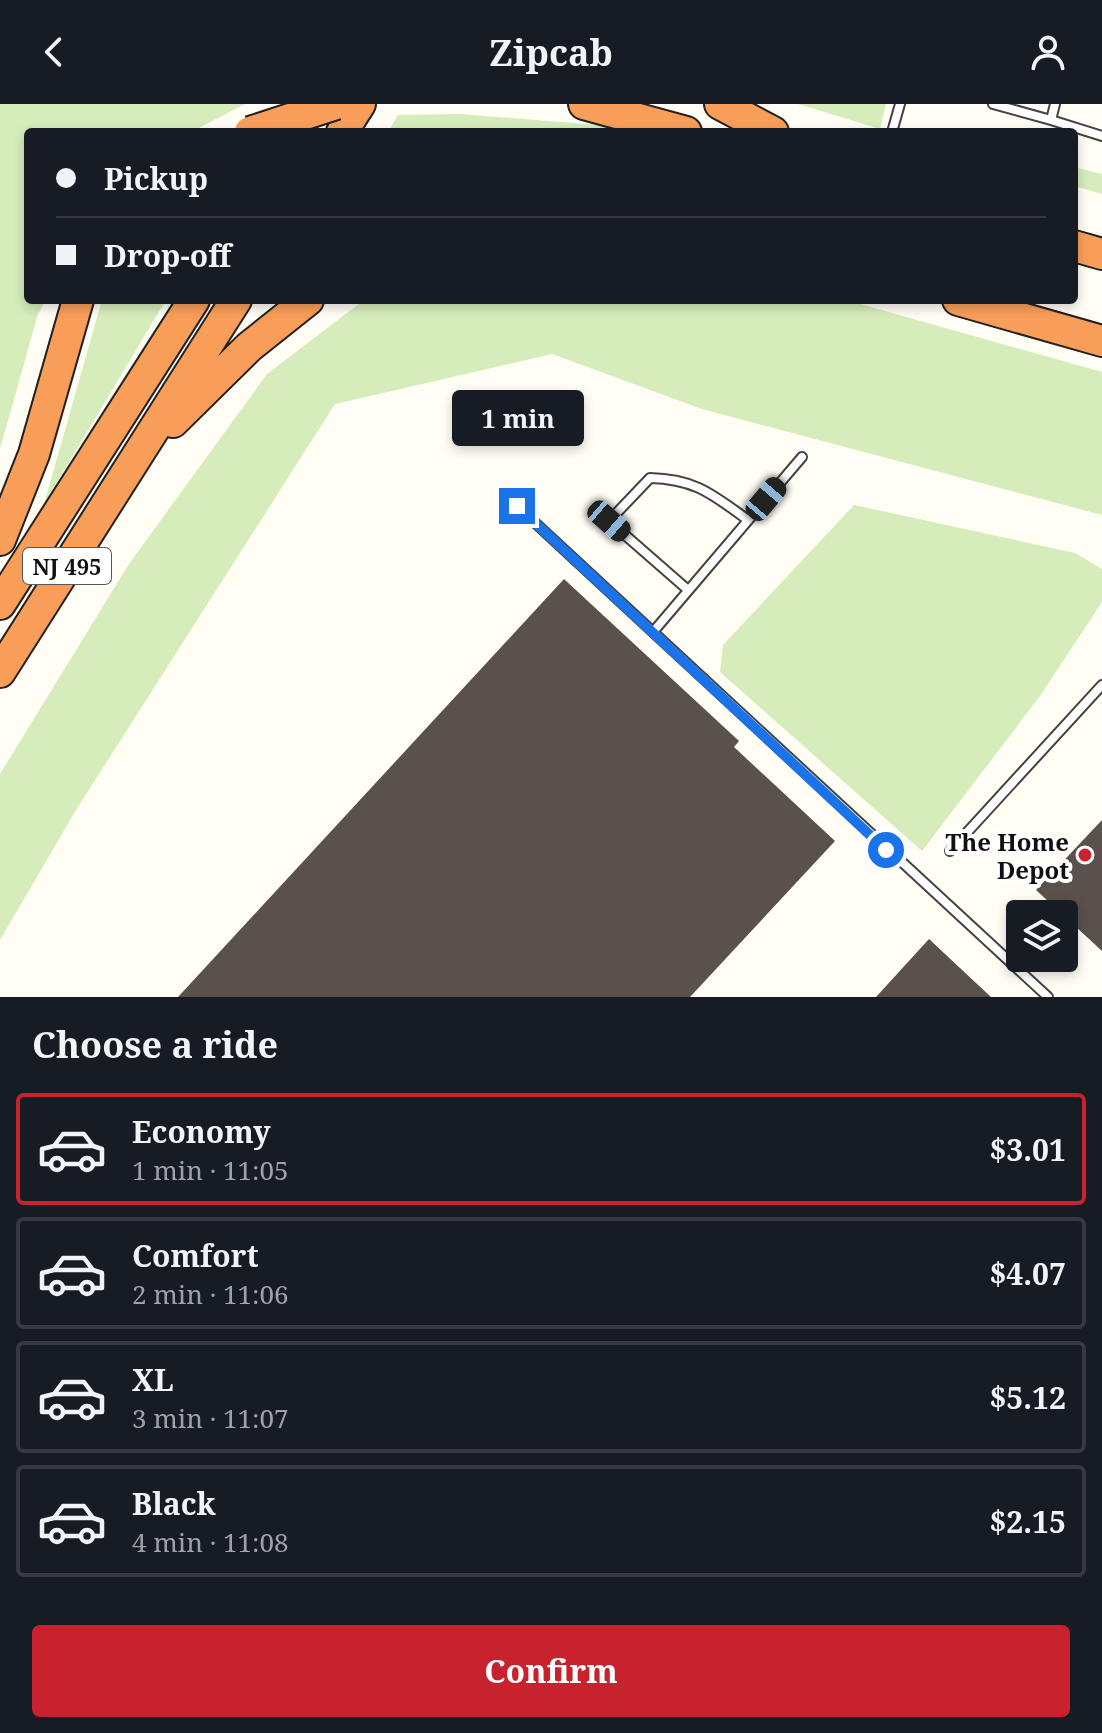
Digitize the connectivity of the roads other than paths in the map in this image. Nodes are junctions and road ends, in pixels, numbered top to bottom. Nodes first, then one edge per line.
1 (312, 104) edge
2 (336, 104) edge
3 (360, 104) edge
4 (584, 104) edge
5 (720, 104) edge
6 (900, 104) edge
7 (993, 104) edge
8 (1055, 104) edge
9 (1051, 120) junction
10 (262, 128) edge
11 (299, 128) edge
12 (345, 128) edge
13 (671, 128) edge
14 (765, 128) edge
15 (893, 128) edge
16 (1076, 128) edge
17 (1078, 128) edge
18 (1102, 136) edge
19 (1078, 247) edge
20 (1102, 254) edge
21 (77, 304) edge
22 (191, 304) edge
23 (233, 304) edge
24 (303, 304) edge
25 (972, 304) edge
26 (1102, 341) edge
27 (802, 457) dead end
28 (134, 461) junction
29 (517, 506) dead end
30 (748, 520) junction
31 (0, 540) edge
32 (688, 590) junction
33 (0, 604) edge
34 (653, 632) junction
35 (0, 672) edge
36 (1102, 685) edge
37 (950, 851) dead end
38 (1048, 997) edge

1 - 11 highway
2 - 10 highway, bridge
3 - 12 highway
4 - 13 highway
5 - 14 highway
6 - 15 lane
7 - 9 lane
8 - 9 lane
9 - 16 lane
17 - 18 lane
19 - 20 highway
21 - 31 highway
22 - 33 highway
23 - 28 highway
24 - 28 highway
25 - 26 highway
27 - 30 lane
28 - 35 highway, NJ 495
29 - 34 lane
30 - 32 lane
30 - 32 lane
32 - 34 lane
34 - 38 lane
36 - 37 lane

